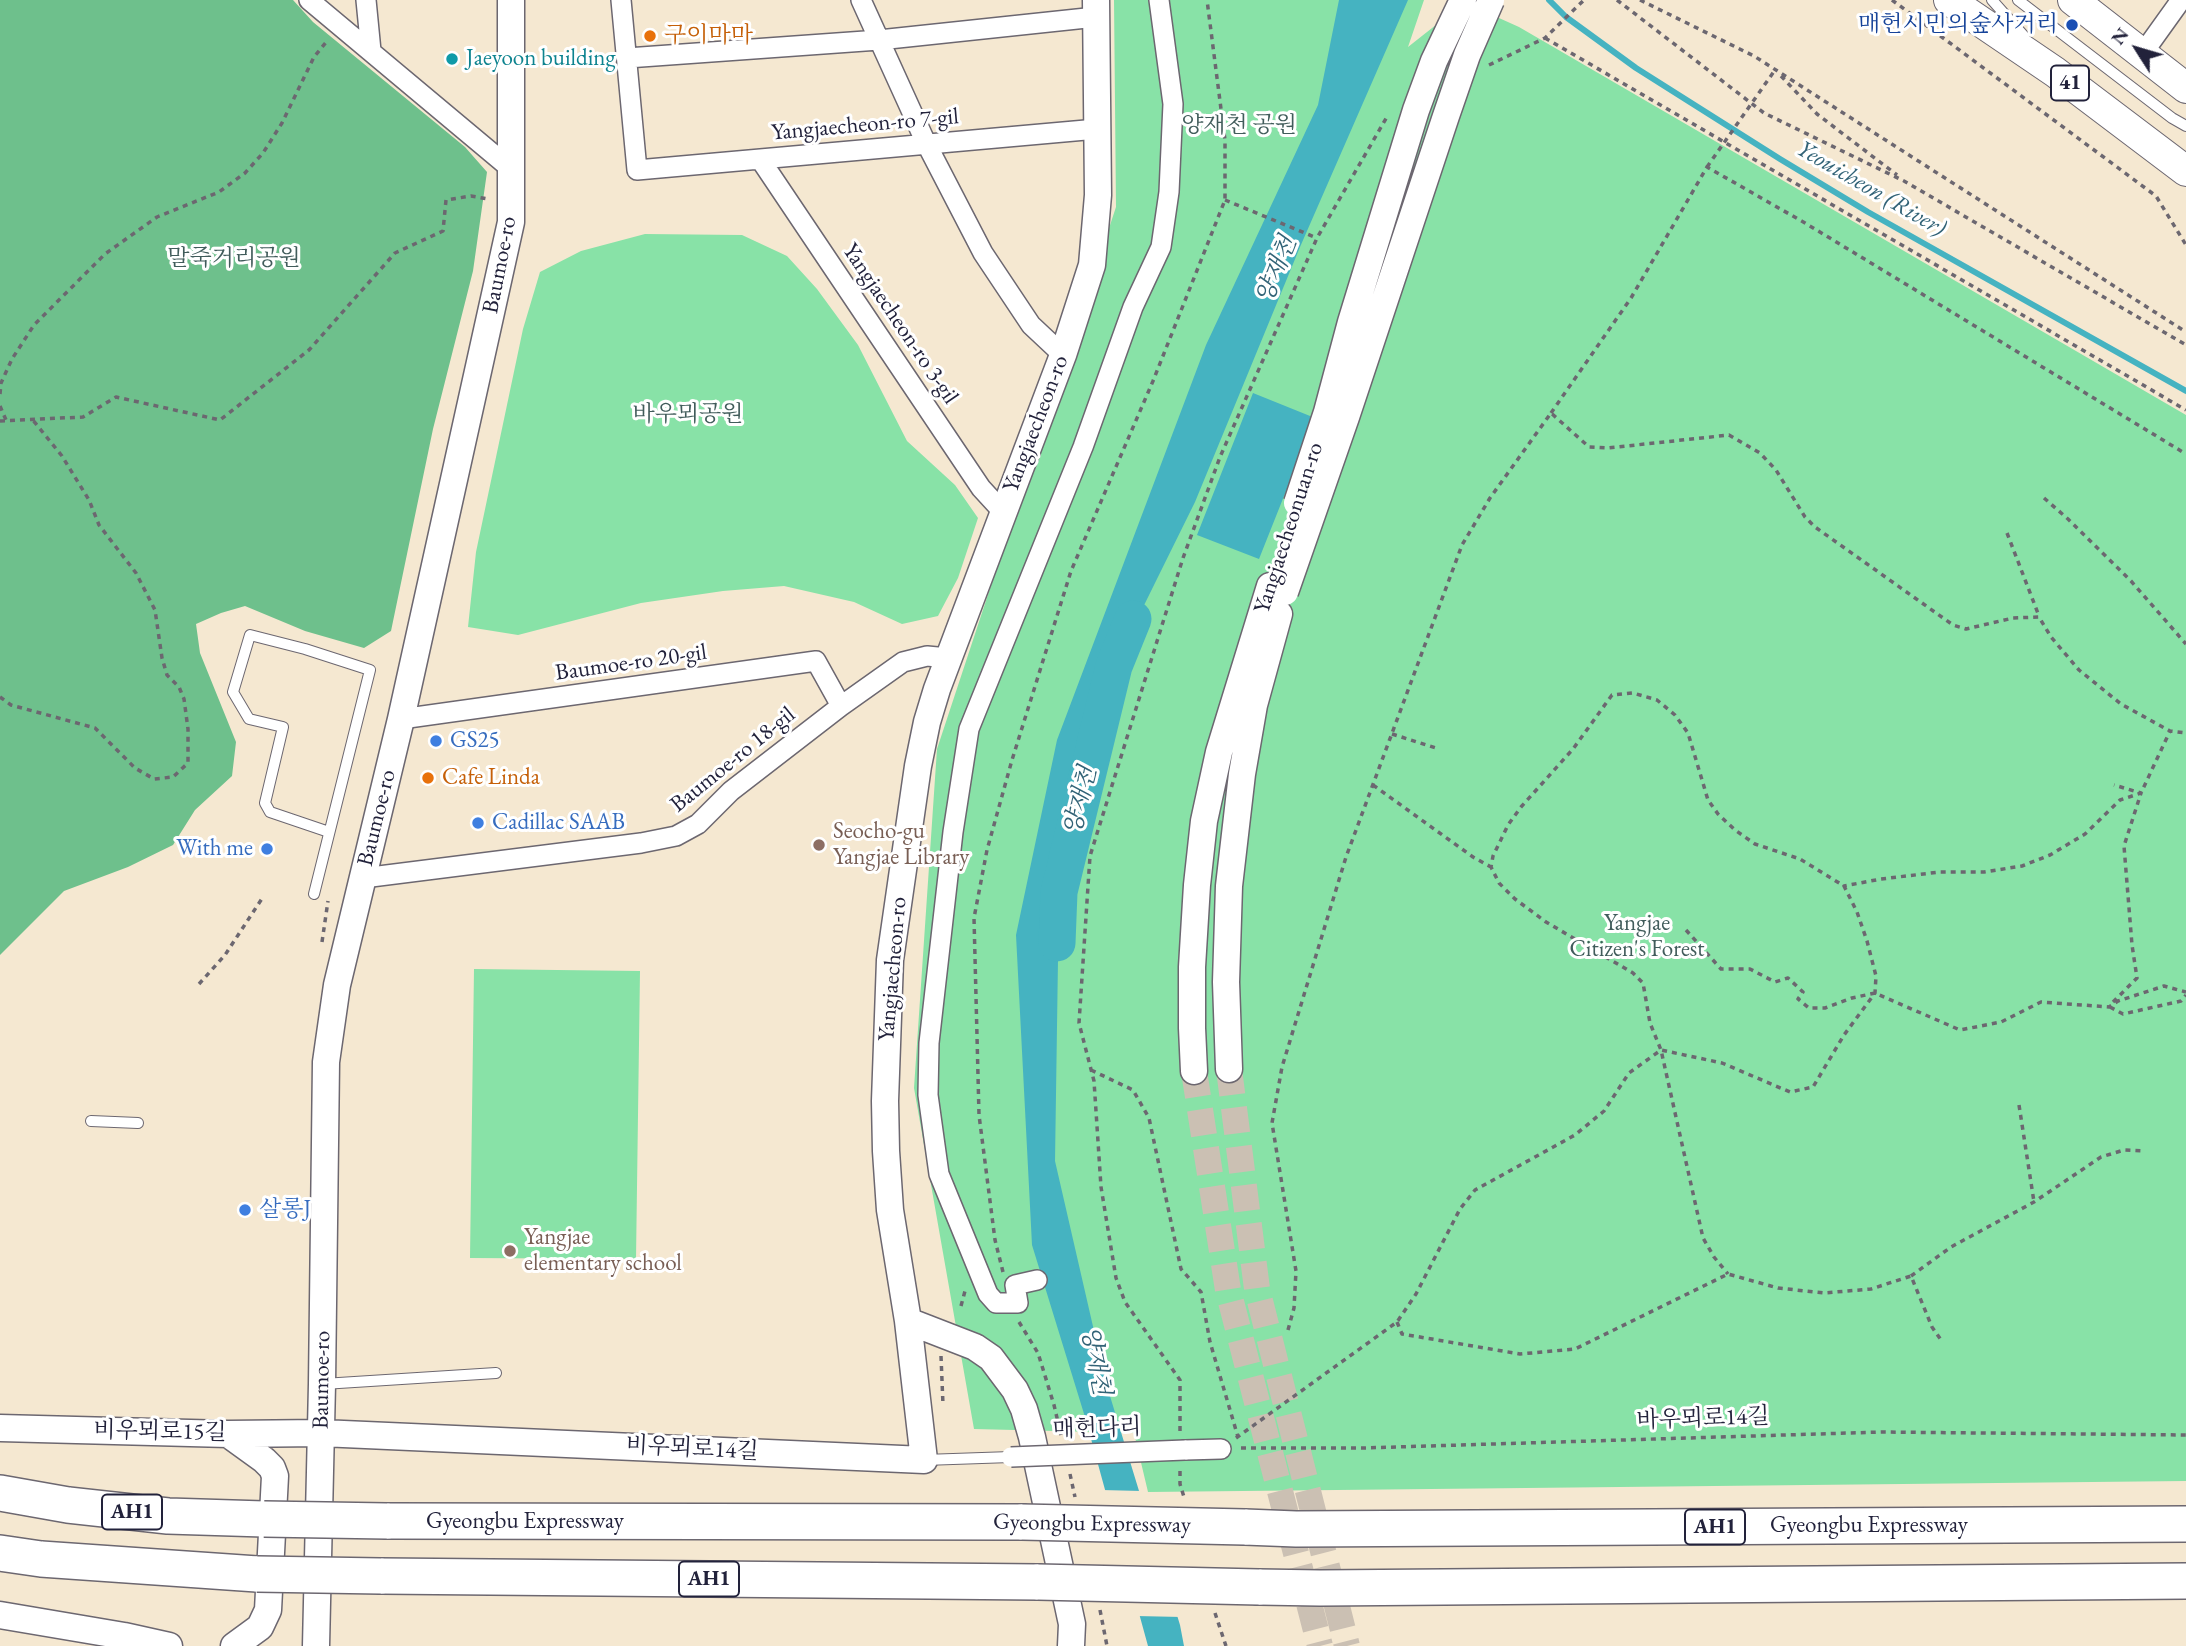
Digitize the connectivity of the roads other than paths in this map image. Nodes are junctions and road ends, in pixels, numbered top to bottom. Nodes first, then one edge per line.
1 (309, 0) edge
2 (366, 0) edge
3 (511, 0) edge
4 (621, 0) edge
5 (861, 0) edge
6 (1159, 0) edge
7 (1463, 0) edge
8 (1491, 0) edge
9 (1949, 0) edge
10 (1992, 0) edge
11 (2018, 0) edge
12 (2073, 0) edge
13 (2181, 0) edge
14 (1096, 8) edge
15 (879, 40) junction
16 (371, 51) junction
17 (2143, 52) junction
18 (627, 58) junction
19 (2055, 72) junction
20 (2186, 88) edge
21 (2186, 126) edge
22 (1097, 129) junction
23 (926, 144) junction
24 (760, 159) junction
25 (511, 169) junction
26 (2183, 171) edge
27 (1063, 355) junction
28 (1003, 512) junction
29 (1278, 589) junction
30 (948, 658) junction
31 (841, 706) junction
32 (401, 719) junction
33 (329, 832) junction
34 (363, 878) junction
35 (314, 894) dead end
36 (1228, 1069) tunnel mouth
37 (1194, 1071) tunnel mouth
38 (91, 1121) dead end
39 (138, 1123) dead end
40 (1037, 1280) dead end
41 (908, 1321) junction
42 (496, 1373) dead end
43 (322, 1384) junction
44 (0, 1428) edge
45 (321, 1433) junction
46 (228, 1434) junction
47 (1221, 1449) road end
48 (1011, 1457) joint
49 (925, 1460) junction
50 (0, 1493) edge
51 (2186, 1524) edge
52 (0, 1553) edge
53 (2186, 1581) edge
54 (0, 1615) edge
55 (169, 1646) edge
56 (234, 1646) edge
57 (316, 1646) edge
58 (1071, 1646) edge

1 - 16 street
2 - 16 street
3 - 25 street, Baumoe-ro
4 - 18 street
5 - 15 street
6 - 40 street
7 - 29 street, Yangjaecheonuan-ro, bridge
8 - 29 street, Yangjaecheonuan-ro, bridge
9 - 19 main road, 41
10 - 19 lane
11 - 21 lane
12 - 17 main road
13 - 17 street
14 - 15 street
14 - 22 street, Yangjaecheon-ro
15 - 18 street
15 - 23 street
16 - 25 street
17 - 20 main road
18 - 24 street, Yangjaecheon-ro 7-gil
19 - 26 main road, 41
22 - 23 street, Yangjaecheon-ro 7-gil
22 - 27 street, Yangjaecheon-ro
23 - 24 street, Yangjaecheon-ro 7-gil
23 - 27 street
24 - 28 street, Yangjaecheon-ro 3-gil
25 - 32 street, Baumoe-ro
27 - 28 street, Yangjaecheon-ro
28 - 30 street, Yangjaecheon-ro
29 - 36 street, Yangjaecheonuan-ro
29 - 37 street, Yangjaecheonuan-ro
30 - 31 street, Baumoe-ro 18-gil
30 - 41 street, Yangjaecheon-ro
31 - 32 street, Baumoe-ro 20-gil
31 - 34 street, Baumoe-ro 18-gil
32 - 34 street, Baumoe-ro
33 - 33 lane
33 - 35 lane
34 - 43 street, Baumoe-ro
38 - 39 lane
41 - 49 street
41 - 58 street
42 - 43 lane
43 - 45 street, Baumoe-ro
44 - 46 street, 비우뫼로15길
45 - 46 street, 비우뫼로15길
45 - 49 street, 비우뫼로14길
45 - 57 street, Baumoe-ro
46 - 56 street
47 - 48 street, 매헌다리, bridge
48 - 49 lane
50 - 51 highway, Gyeongbu Expressway / AH1, bridge
52 - 53 highway, AH1, bridge
54 - 55 street

